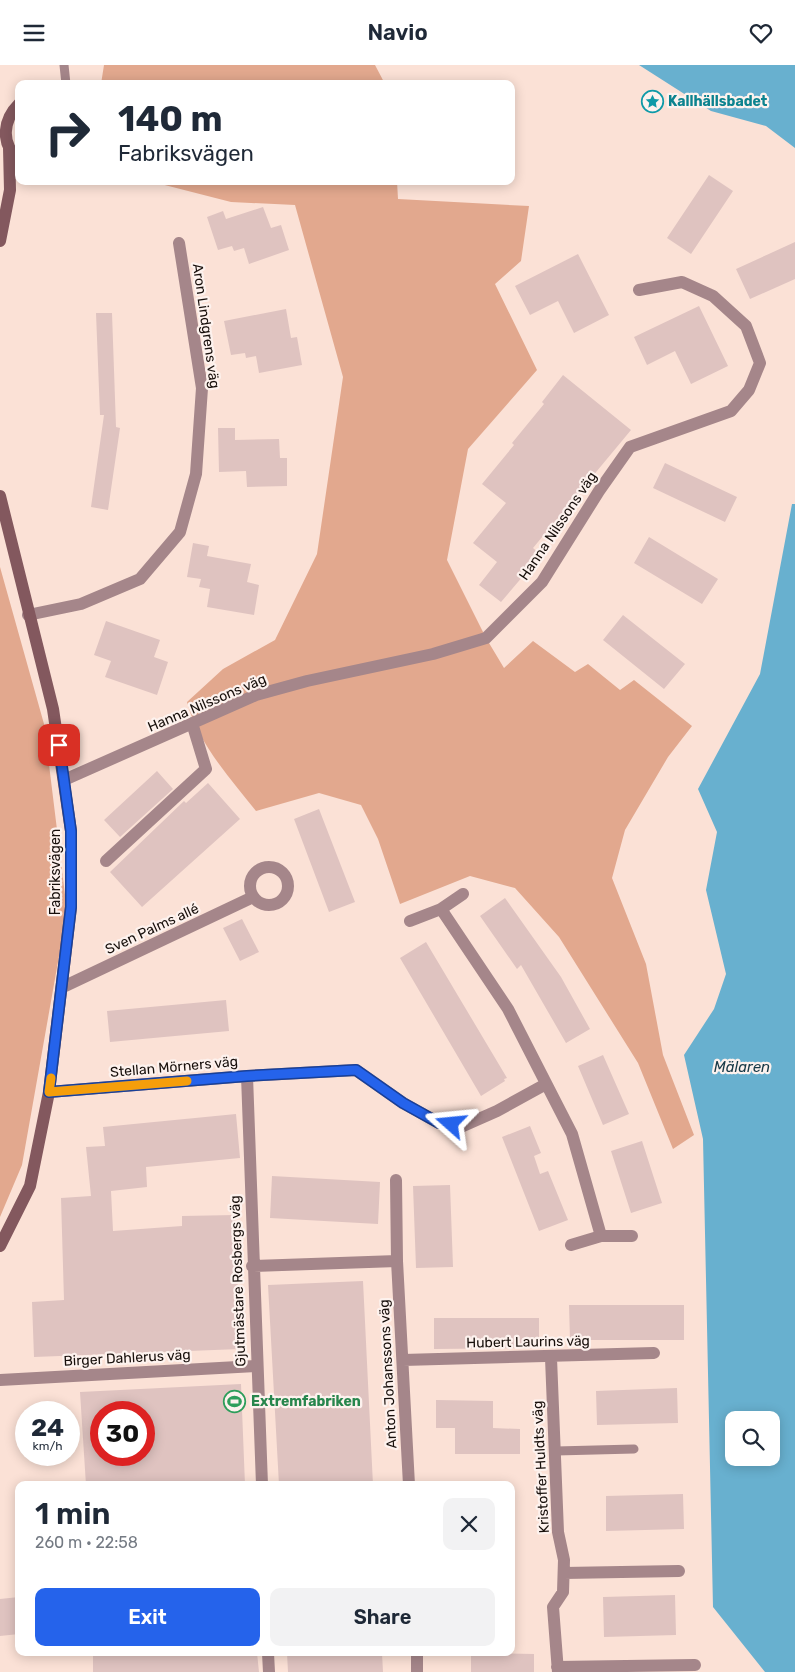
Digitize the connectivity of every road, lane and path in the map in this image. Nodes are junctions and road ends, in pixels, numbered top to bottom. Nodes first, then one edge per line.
1 (64, 65) edge
2 (66, 80) edge
3 (15, 110) edge
4 (9, 147) junction
5 (15, 154) edge
6 (17, 185) edge
7 (10, 190) junction
8 (0, 241) edge
9 (179, 243) dead end
10 (639, 290) dead end
11 (0, 497) edge
12 (28, 615) junction
13 (192, 723) junction
14 (64, 780) junction
15 (106, 861) dead end
16 (463, 895) dead end
17 (253, 897) dead end
18 (441, 909) junction
19 (410, 921) dead end
20 (63, 987) junction
21 (247, 1076) junction
22 (546, 1084) junction
23 (49, 1092) junction
24 (396, 1180) dead end
25 (601, 1235) junction
26 (632, 1236) dead end
27 (570, 1245) dead end
28 (0, 1246) edge
29 (397, 1261) junction
30 (252, 1266) junction
31 (654, 1353) dead end
32 (551, 1358) junction
33 (403, 1360) junction
34 (256, 1366) junction
35 (0, 1380) edge
36 (634, 1449) dead end
37 (556, 1451) junction
38 (262, 1481) edge
39 (409, 1481) edge
40 (679, 1571) dead end
41 (564, 1573) junction
42 (268, 1656) edge
43 (417, 1656) edge
44 (695, 1665) dead end
45 (558, 1670) edge
46 (269, 1672) edge
47 (418, 1672) edge

1 - 2 lane
3 - 4 street
4 - 5 street
4 - 7 street
6 - 7 street
7 - 8 street
9 - 12 street, Aron Lindgrens väg
10 - 13 street, Hanna Nilssons väg
11 - 12 street, Fabriksvägen
12 - 14 street, Fabriksvägen
13 - 14 street, Hanna Nilssons väg
13 - 15 street
14 - 20 street, Fabriksvägen
16 - 18 street
17 - 20 street, Sven Palms allé
18 - 19 street
18 - 22 street
20 - 23 street, Fabriksvägen
21 - 22 street, Stellan Mörners väg
21 - 23 street, Stellan Mörners väg
21 - 30 street, Gjutmästare Rosbergs väg
22 - 25 street
23 - 28 street, Fabriksvägen
24 - 29 street, Anton Johanssons väg
25 - 26 street
25 - 27 street
29 - 30 street
29 - 33 street, Anton Johanssons väg
30 - 34 street, Gjutmästare Rosbergs väg
31 - 32 street, Hubert Laurins väg
32 - 33 street, Hubert Laurins väg
32 - 37 street, Kristoffer Huldts väg
33 - 39 street, Anton Johanssons väg
34 - 35 street, Birger Dahlerus väg
34 - 38 street, Gjutmästare Rosbergs väg
36 - 37 lane
37 - 41 street, Kristoffer Huldts väg
40 - 41 street
41 - 45 street, Kristoffer Huldts väg
42 - 46 street
43 - 47 street
44 - 45 street, Kristoffer Huldts väg

